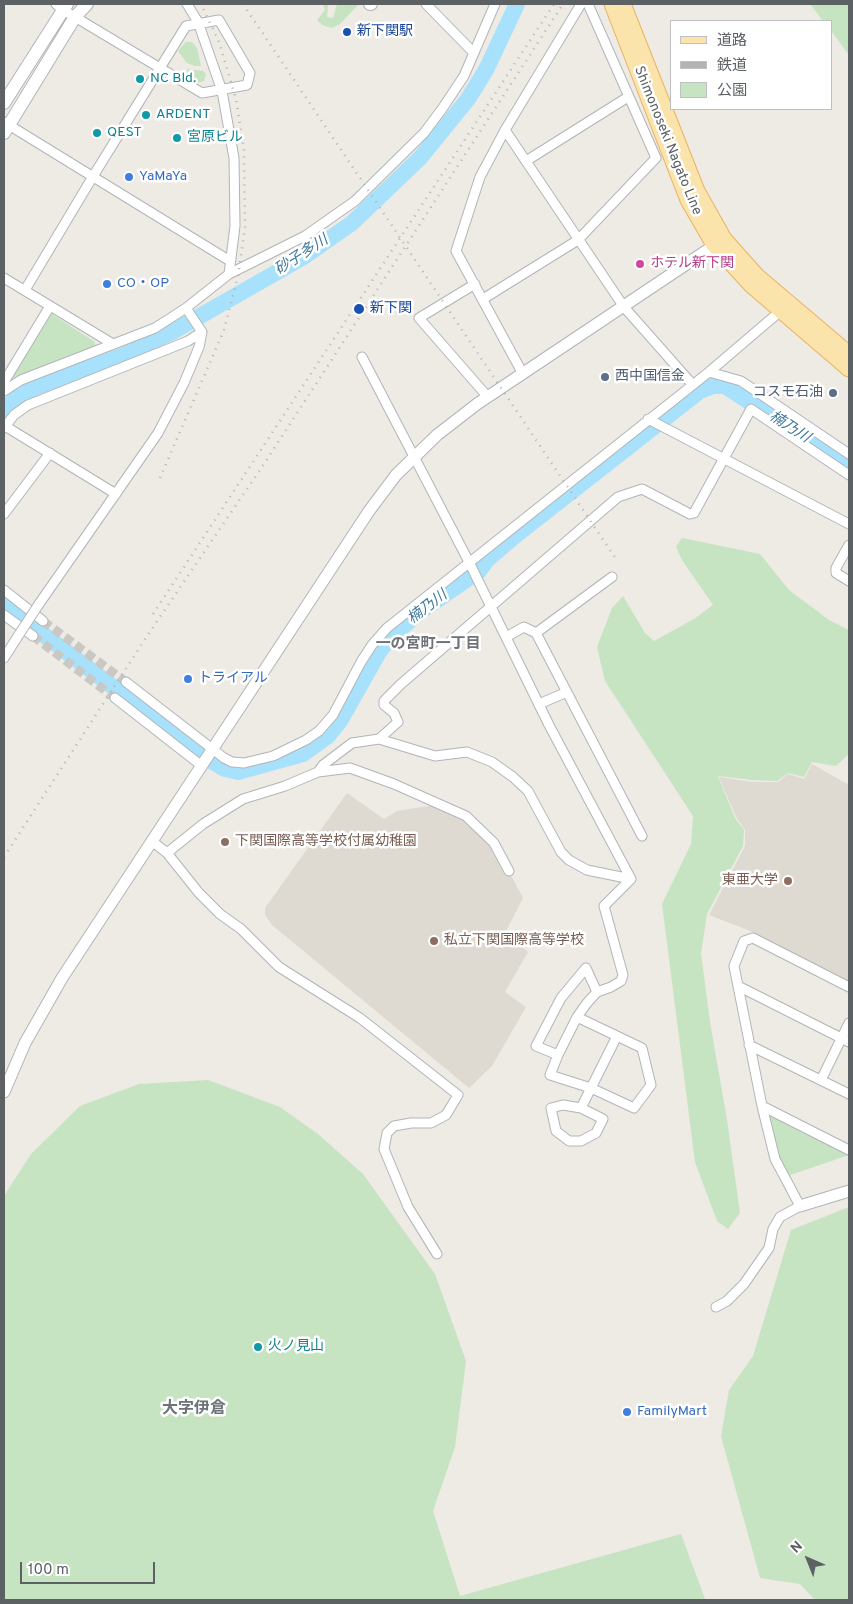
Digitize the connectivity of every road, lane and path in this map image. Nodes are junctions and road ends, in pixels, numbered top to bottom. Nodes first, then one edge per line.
1 (87, 4) edge
2 (187, 4) edge
3 (426, 4) edge
4 (495, 4) edge
5 (582, 4) edge
6 (588, 4) edge
7 (612, 4) edge
8 (623, 4) edge
9 (62, 5) edge
10 (76, 17) junction
11 (198, 22) junction
12 (473, 52) junction
13 (160, 68) junction
14 (222, 91) junction
15 (628, 97) junction
16 (4, 103) edge
17 (5, 127) edge
18 (505, 130) junction
19 (526, 161) junction
20 (92, 178) junction
21 (578, 240) junction
22 (719, 242) junction
23 (230, 261) junction
24 (229, 274) junction
25 (4, 278) edge
26 (474, 284) junction
27 (24, 290) junction
28 (483, 299) junction
29 (50, 306) junction
30 (624, 307) junction
31 (785, 307) junction
32 (187, 310) junction
33 (201, 330) junction
34 (112, 344) junction
35 (849, 354) edge
36 (362, 357) dead end
37 (849, 369) edge
38 (709, 372) junction
39 (523, 374) junction
40 (4, 382) edge
41 (692, 384) junction
42 (4, 391) edge
43 (487, 396) junction
44 (648, 419) junction
45 (5, 427) edge
46 (50, 453) junction
47 (849, 454) edge
48 (413, 458) junction
49 (722, 459) junction
50 (849, 475) edge
51 (116, 494) junction
52 (4, 514) edge
53 (849, 524) edge
54 (849, 545) edge
55 (469, 562) junction
56 (612, 577) dead end
57 (849, 581) edge
58 (4, 590) edge
59 (490, 606) junction
60 (4, 615) edge
61 (43, 621) tunnel mouth
62 (536, 633) junction
63 (33, 636) tunnel mouth
64 (506, 637) junction
65 (4, 658) edge
66 (126, 682) tunnel mouth
67 (567, 692) junction
68 (115, 698) tunnel mouth
69 (539, 704) junction
70 (379, 740) junction
71 (213, 750) junction
72 (202, 766) junction
73 (318, 772) junction
74 (642, 836) dead end
75 (152, 841) junction
76 (167, 853) junction
77 (509, 870) dead end
78 (631, 879) junction
79 (738, 986) junction
80 (849, 987) edge
81 (597, 992) junction
82 (577, 1017) junction
83 (849, 1023) edge
84 (616, 1036) junction
85 (846, 1040) edge
86 (749, 1046) junction
87 (558, 1055) junction
88 (821, 1080) junction
89 (591, 1088) junction
90 (4, 1092) edge
91 (849, 1094) edge
92 (762, 1106) junction
93 (581, 1108) junction
94 (849, 1150) edge
95 (849, 1191) edge
96 (800, 1206) junction
97 (437, 1254) dead end
98 (716, 1307) dead end

1 - 10 main road
2 - 11 street
3 - 12 street
4 - 12 street
5 - 18 street
6 - 15 street
7 - 22 main road, Shimonoseki Nagato Line
8 - 22 main road, Shimonoseki Nagato Line
9 - 10 street
9 - 16 main road
10 - 13 street
10 - 17 main road
11 - 13 street
11 - 14 street
11 - 14 street
12 - 24 street
13 - 14 street
13 - 20 street
14 - 23 street
15 - 19 street
15 - 21 street
17 - 20 street
18 - 19 street
18 - 26 street
19 - 21 street
20 - 23 street
20 - 27 street
21 - 28 street
21 - 30 street
22 - 30 street
22 - 31 main road, Shimonoseki Nagato Line
23 - 24 street
24 - 32 street
25 - 27 street
26 - 28 street
26 - 43 street
27 - 29 street
28 - 39 street
29 - 34 street
29 - 40 street
30 - 39 street
30 - 41 street
31 - 35 main road, Shimonoseki Nagato Line
31 - 37 main road, Shimonoseki Nagato Line
31 - 38 street
32 - 33 street
32 - 34 street
33 - 45 street
33 - 51 street
34 - 42 street
36 - 48 street
38 - 41 street
38 - 47 street
39 - 43 street
41 - 44 street
43 - 48 street
44 - 49 street
44 - 55 street
45 - 46 street
46 - 51 street
46 - 52 street
48 - 55 street
48 - 71 street
49 - 50 street
49 - 53 street
49 - 59 street
51 - 65 street, bridge
54 - 57 street
55 - 59 street
55 - 71 street
56 - 62 street
58 - 61 street
59 - 64 street
59 - 70 street
60 - 63 street
62 - 64 street
62 - 67 street
64 - 69 street
66 - 71 street
67 - 69 street
67 - 74 street
68 - 72 street
69 - 78 street
70 - 73 street
70 - 78 street
71 - 72 street
72 - 75 street
73 - 76 street
73 - 77 street
75 - 76 street
75 - 90 street
76 - 97 street
78 - 81 street
79 - 80 street
79 - 85 street
79 - 86 street
81 - 82 street
81 - 87 street
82 - 84 street
82 - 87 street
83 - 85 street
84 - 89 street
84 - 89 street
85 - 88 street
86 - 88 street
86 - 92 street
87 - 89 street
88 - 91 street
89 - 93 street
92 - 94 street
92 - 96 street
93 - 93 street
95 - 96 street
96 - 98 street

